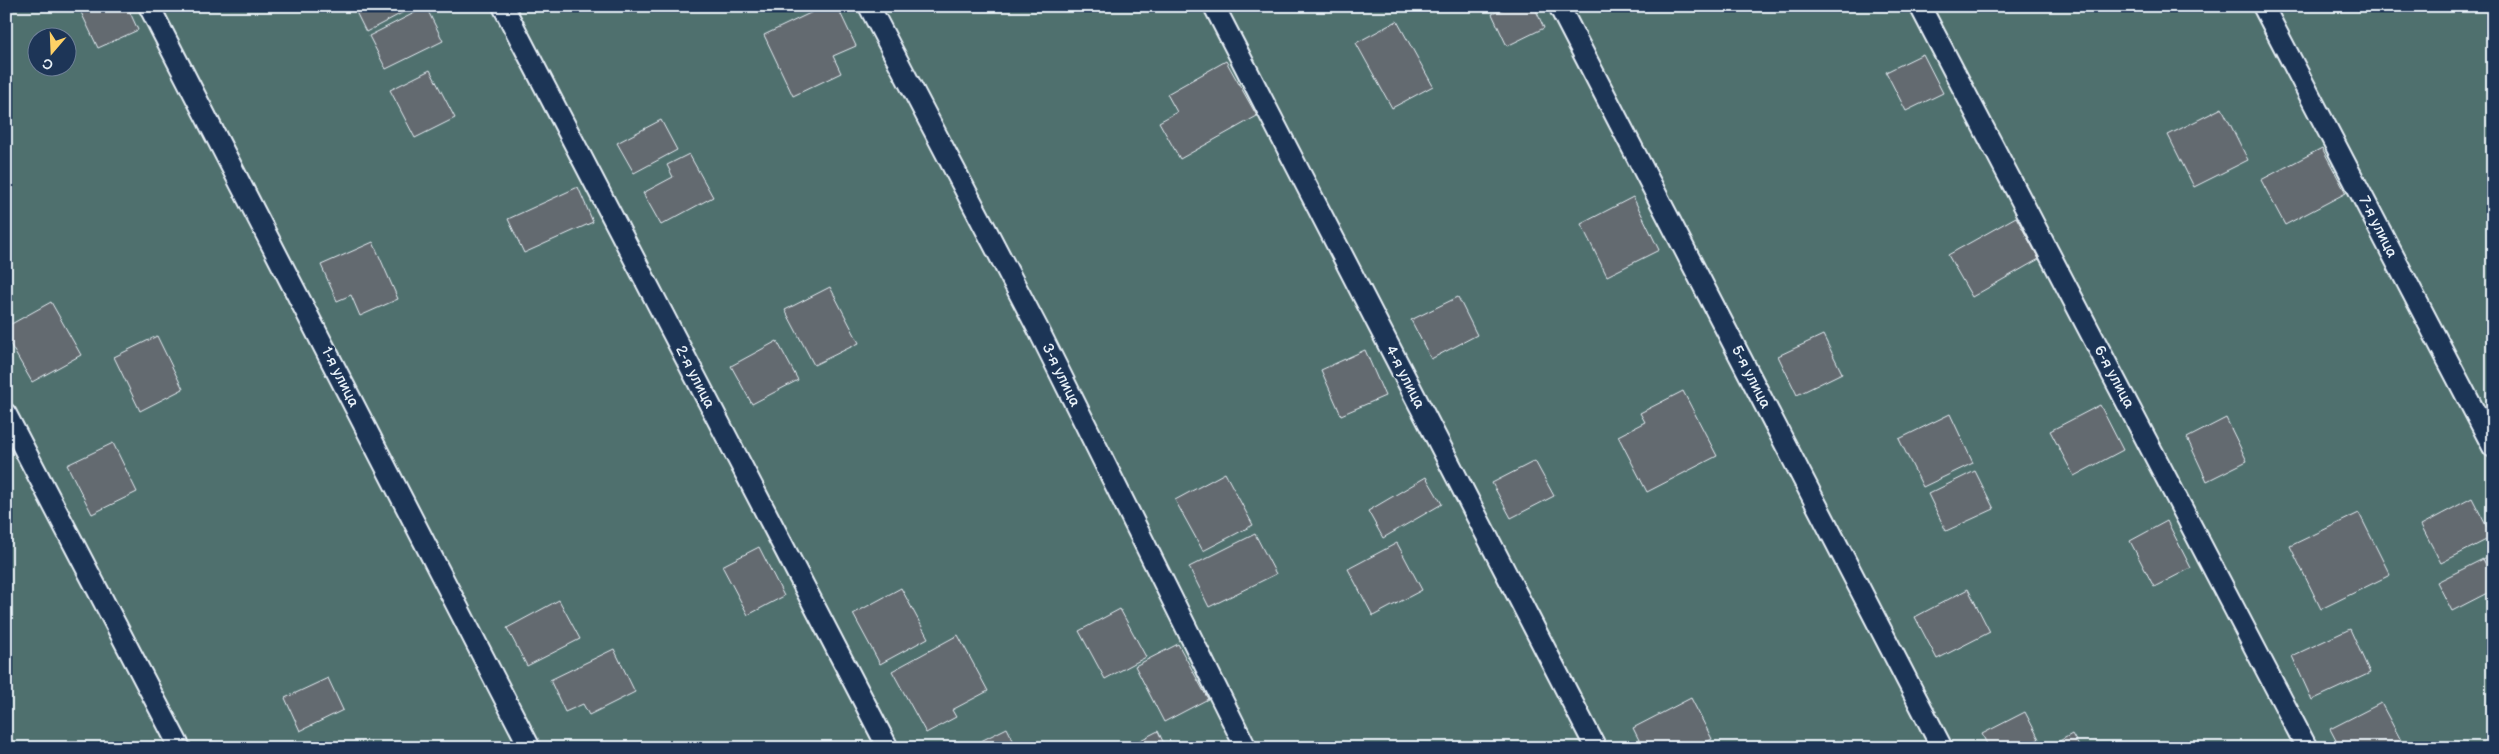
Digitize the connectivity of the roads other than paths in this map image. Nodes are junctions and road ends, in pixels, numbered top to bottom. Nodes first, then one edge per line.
1 (149, 6) edge
2 (503, 6) edge
3 (869, 6) edge
4 (1214, 6) edge
5 (1559, 6) edge
6 (1920, 6) edge
7 (2263, 6) edge
8 (6, 414) edge
9 (2493, 447) edge
10 (180, 748) edge
11 (530, 748) edge
12 (888, 748) edge
13 (1246, 748) edge
14 (1596, 748) edge
15 (1942, 748) edge
16 (2307, 748) edge

1 - 11 lane, 1-я улица
2 - 12 lane, 2-я улица
3 - 13 lane, 3-я улица
4 - 14 lane, 4-я улица
5 - 15 lane, 5-я улица
6 - 16 lane, 6-я улица
7 - 9 lane, 7-я улица
8 - 10 lane

